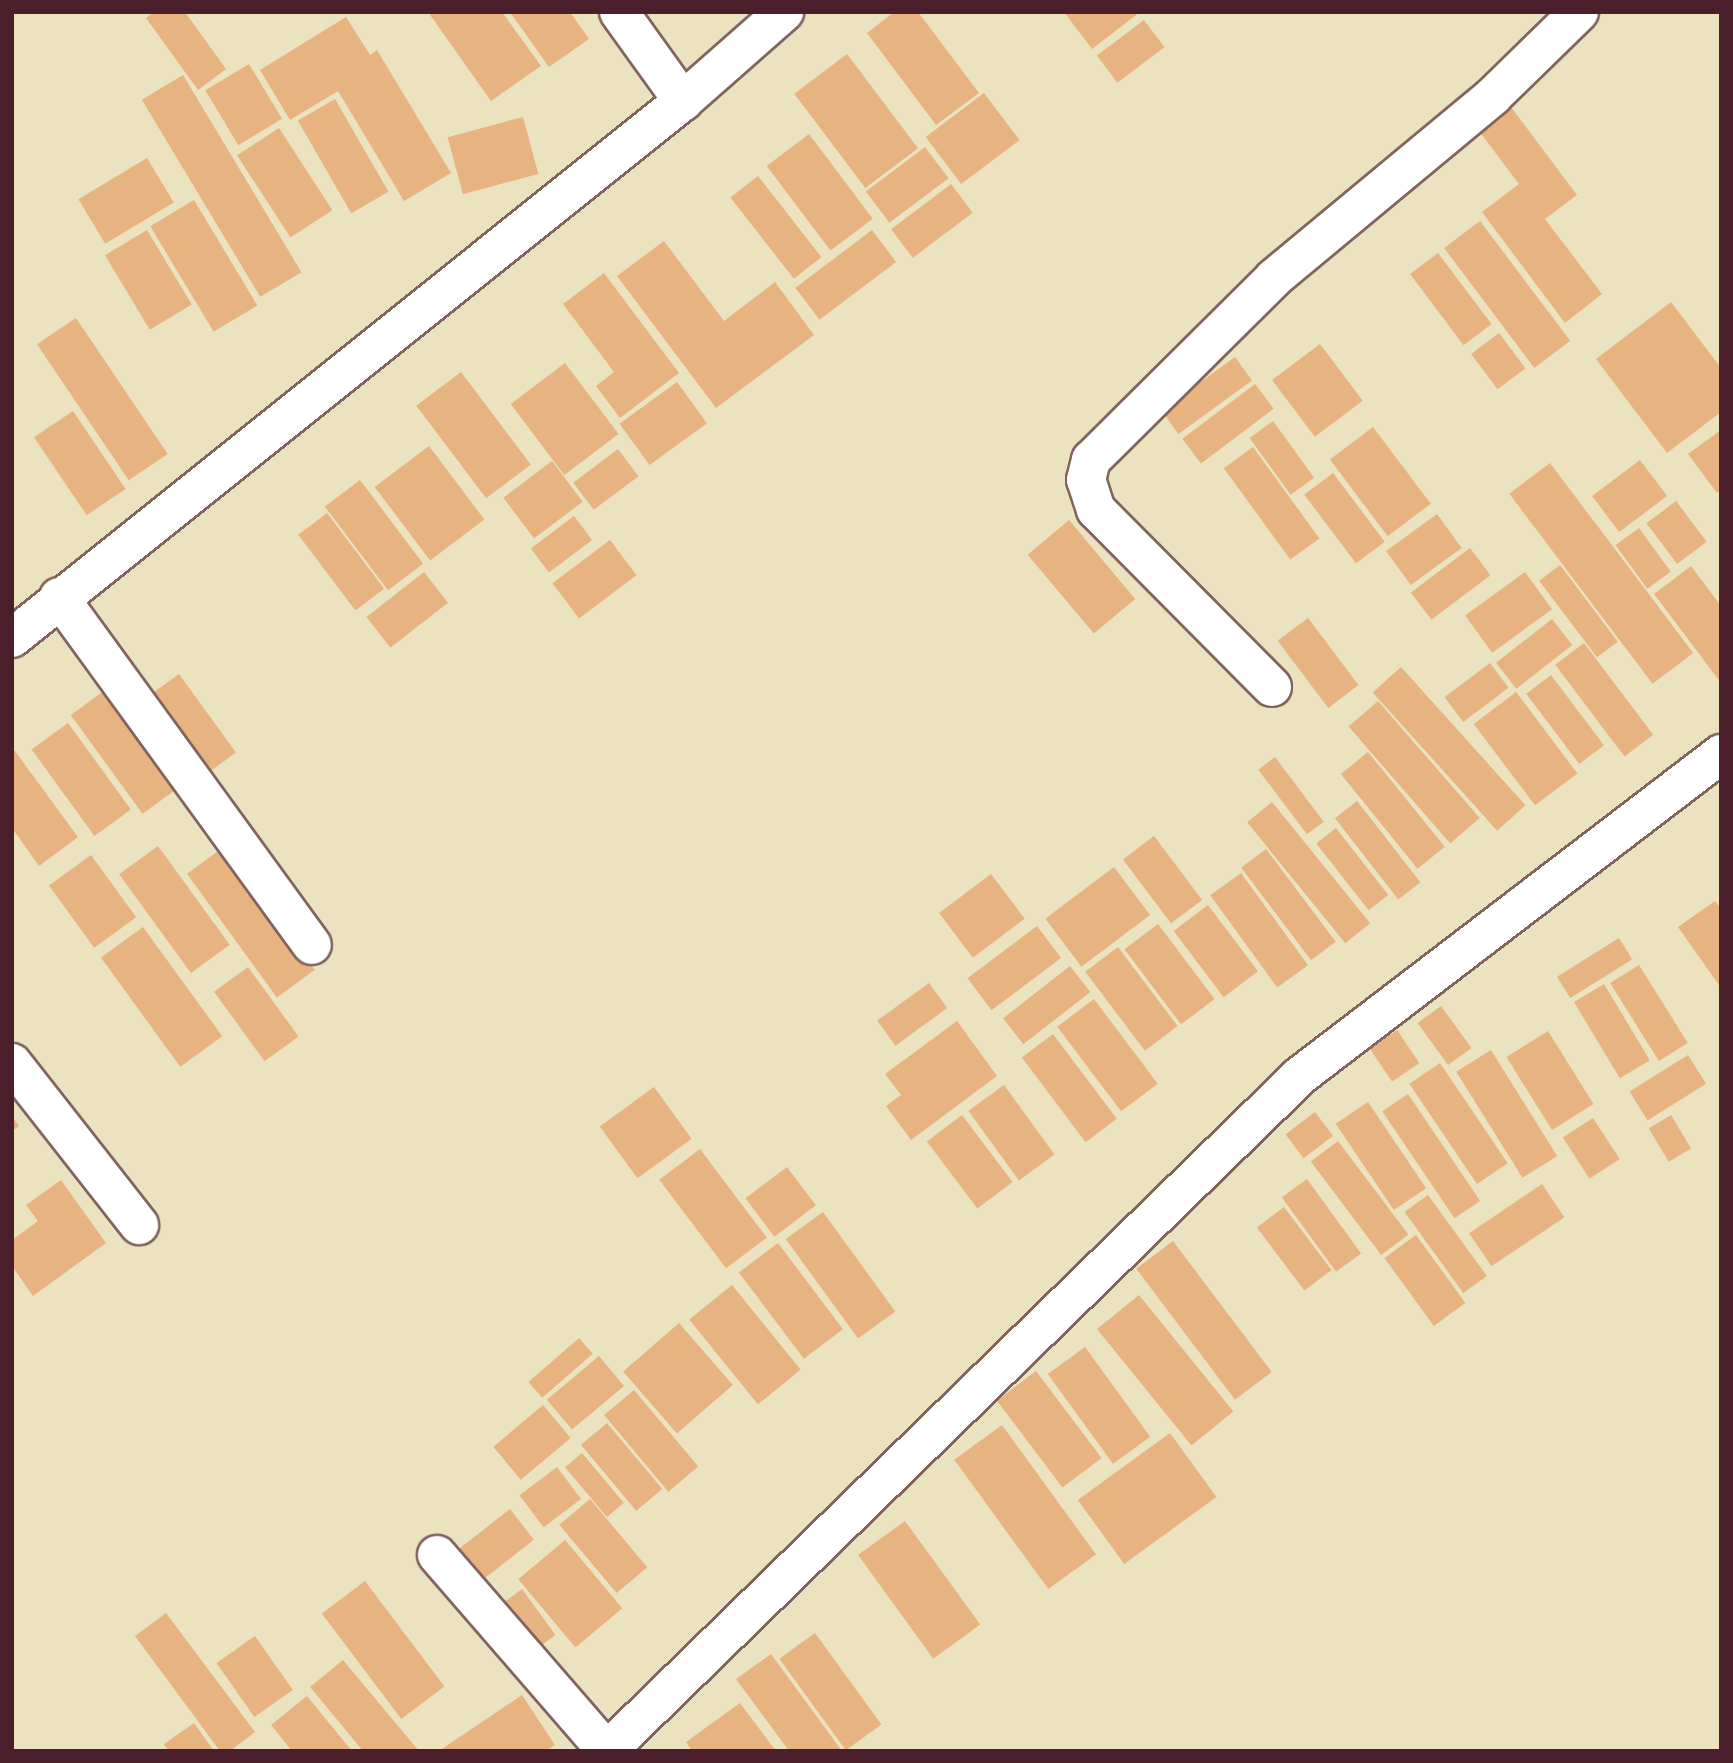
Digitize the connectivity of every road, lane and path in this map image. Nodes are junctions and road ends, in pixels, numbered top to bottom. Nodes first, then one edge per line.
1 (619, 12) edge
2 (784, 12) edge
3 (1579, 12) edge
4 (683, 100) junction
5 (59, 597) junction
6 (12, 638) edge
7 (1272, 687) dead end
8 (1721, 754) edge
9 (312, 945) dead end
10 (12, 1063) edge
11 (139, 1225) dead end
12 (438, 1555) dead end

1 - 4 street
2 - 4 street
3 - 7 street
4 - 5 street
5 - 6 street
5 - 9 street
8 - 12 street
10 - 11 street

